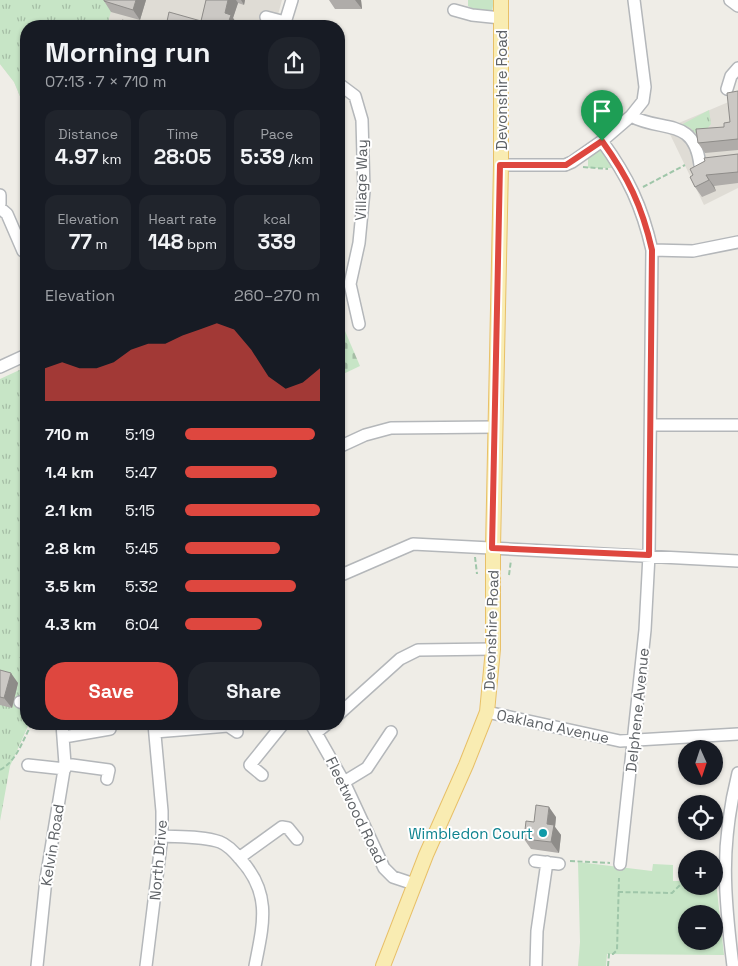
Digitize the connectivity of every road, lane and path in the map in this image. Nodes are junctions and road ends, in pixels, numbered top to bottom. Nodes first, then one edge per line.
1 (292, 0) edge
2 (501, 0) edge
3 (634, 0) edge
4 (730, 0) edge
5 (738, 6) edge
6 (454, 10) dead end
7 (266, 17) dead end
8 (501, 18) junction
9 (274, 20) edge
10 (286, 20) edge
11 (738, 68) edge
12 (345, 89) edge
13 (728, 89) dead end
14 (631, 116) junction
15 (602, 141) junction
16 (572, 162) junction
17 (500, 165) junction
18 (685, 165) dead end
19 (700, 165) edge
20 (623, 169) junction
21 (634, 192) junction
22 (0, 195) edge
23 (0, 204) edge
24 (0, 208) edge
25 (20, 240) edge
26 (738, 242) edge
27 (652, 250) junction
28 (345, 282) edge
29 (345, 288) edge
30 (358, 324) dead end
31 (20, 358) edge
32 (0, 367) edge
33 (651, 424) junction
34 (738, 425) edge
35 (495, 427) junction
36 (345, 444) edge
37 (492, 548) junction
38 (649, 555) junction
39 (516, 557) dead end
40 (738, 560) edge
41 (345, 573) edge
42 (509, 575) dead end
43 (493, 649) junction
44 (345, 709) edge
45 (487, 712) junction
46 (29, 730) edge
47 (63, 730) edge
48 (104, 730) edge
49 (155, 730) edge
50 (235, 730) edge
51 (277, 730) edge
52 (315, 730) edge
53 (238, 732) dead end
54 (390, 732) dead end
55 (738, 734) edge
56 (64, 737) junction
57 (634, 740) junction
58 (28, 765) dead end
59 (65, 766) junction
60 (0, 770) edge
61 (738, 773) edge
62 (262, 775) dead end
63 (107, 778) dead end
64 (344, 782) junction
65 (162, 836) junction
66 (297, 839) dead end
67 (239, 858) junction
68 (535, 861) dead end
69 (558, 862) junction
70 (620, 864) joint
71 (619, 878) dead end
72 (414, 884) junction
73 (678, 888) edge
74 (618, 892) junction
75 (37, 966) edge
76 (146, 966) edge
77 (255, 966) edge
78 (383, 966) edge
79 (536, 966) edge
80 (608, 966) edge
81 (733, 966) edge

1 - 10 street
2 - 8 main road, Devonshire Road
3 - 14 street
4 - 5 street
6 - 8 street
7 - 9 street
8 - 17 main road, Devonshire Road
11 - 13 street
12 - 28 street, Village Way
14 - 15 street
14 - 19 street
15 - 16 street
15 - 20 street, Delphene Avenue
16 - 17 street
16 - 20 path
17 - 35 main road, Devonshire Road
18 - 21 path
20 - 21 street, Delphene Avenue
21 - 27 street, Delphene Avenue
22 - 23 street
24 - 25 street
26 - 27 street
27 - 33 street, Delphene Avenue
29 - 30 street, Village Way
31 - 32 street
33 - 34 street
33 - 38 street, Delphene Avenue
35 - 36 street
35 - 37 main road, Devonshire Road
37 - 38 street
37 - 41 street
37 - 43 main road, Devonshire Road
38 - 40 street
38 - 57 street, Delphene Avenue
39 - 42 path
43 - 44 street
43 - 45 main road, Devonshire Road
45 - 57 street, Oakland Avenue
45 - 72 main road, Devonshire Road
46 - 60 path
47 - 56 street, Kelvin Road
48 - 56 street
49 - 65 street, North Drive
50 - 53 street
51 - 62 street
52 - 64 street, Fleetwood Road
54 - 64 street
55 - 57 street, Oakland Avenue
56 - 59 street, Kelvin Road
57 - 70 street, Delphene Avenue
58 - 59 street
59 - 63 street
59 - 75 street, Kelvin Road
61 - 81 street
64 - 72 street, Fleetwood Road
65 - 67 street
65 - 76 street, North Drive
66 - 67 street
67 - 77 street
68 - 69 street
69 - 70 path
69 - 79 street
71 - 74 path
72 - 78 main road
73 - 74 path
74 - 80 path

